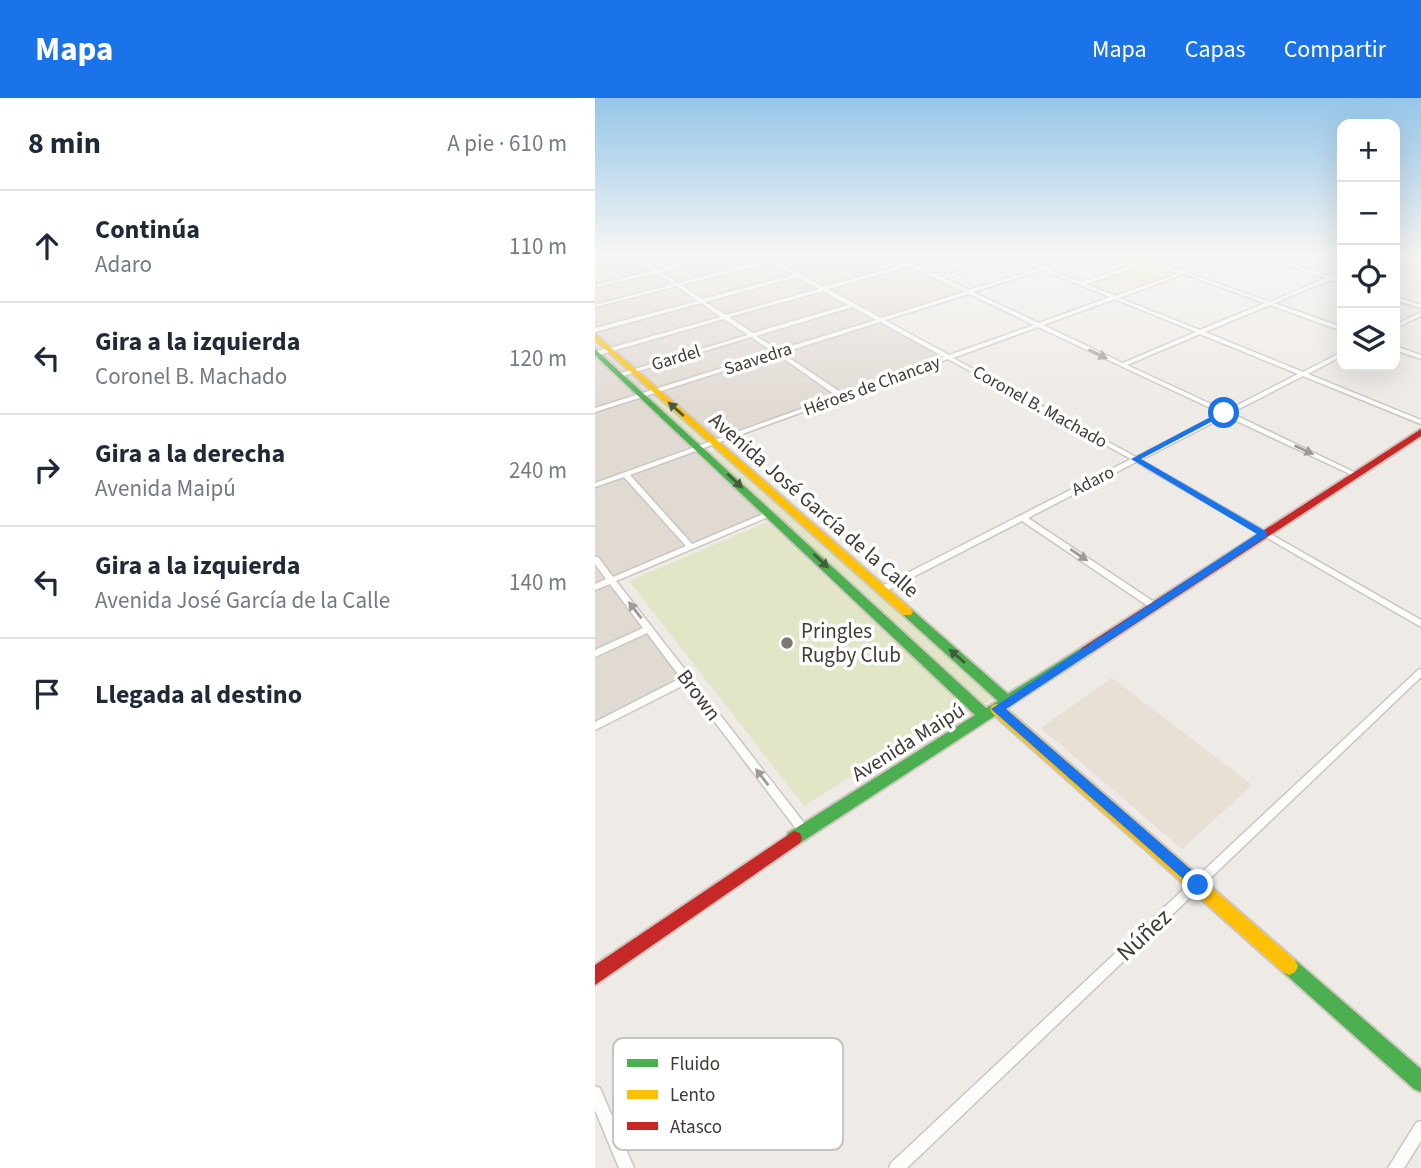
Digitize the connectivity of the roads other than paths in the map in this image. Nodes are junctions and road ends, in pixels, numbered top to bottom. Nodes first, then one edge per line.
1 (679, 307) edge
2 (710, 307) edge
3 (760, 307) edge
4 (845, 307) edge
5 (856, 307) edge
6 (923, 307) edge
7 (1001, 307) edge
8 (1090, 307) edge
9 (1137, 307) edge
10 (1261, 307) edge
11 (1281, 307) edge
12 (1421, 314) edge
13 (725, 317) junction
14 (881, 320) junction
15 (1400, 324) edge
16 (1039, 325) junction
17 (1337, 327) edge
18 (595, 330) edge
19 (1200, 333) junction
20 (595, 335) edge
21 (751, 335) junction
22 (610, 349) junction
23 (1400, 350) edge
24 (778, 352) junction
25 (596, 353) edge
26 (1337, 357) edge
27 (949, 358) junction
28 (1421, 358) edge
29 (1122, 365) junction
30 (635, 371) junction
31 (1303, 374) junction
32 (620, 375) junction
33 (657, 391) junction
34 (642, 396) junction
35 (842, 396) junction
36 (595, 410) edge
37 (1224, 413) junction
38 (1421, 422) edge
39 (1421, 432) edge
40 (715, 443) junction
41 (700, 448) junction
42 (1135, 459) junction
43 (625, 474) junction
44 (1354, 474) junction
45 (595, 485) edge
46 (771, 514) junction
47 (1022, 517) junction
48 (1263, 534) junction
49 (691, 547) junction
50 (595, 559) edge
51 (612, 580) junction
52 (595, 587) edge
53 (881, 590) junction
54 (1154, 606) junction
55 (1421, 624) edge
56 (649, 629) junction
57 (595, 654) edge
58 (1421, 672) edge
59 (688, 679) junction
60 (1003, 705) junction
61 (985, 716) junction
62 (595, 726) edge
63 (804, 831) junction
64 (1198, 885) junction
65 (595, 976) edge
66 (1421, 1082) edge
67 (595, 1093) edge
68 (1421, 1128) edge
69 (613, 1135) edge
70 (619, 1150) edge
71 (627, 1168) edge
72 (896, 1168) edge
73 (1395, 1168) edge

1 - 18 street
2 - 13 street
3 - 13 street
4 - 21 street, Gardel
5 - 14 street, Coronel B. Machado
6 - 14 street, Saavedra
7 - 16 street
8 - 16 street, Héroes de Chancay
9 - 19 street
10 - 19 street
11 - 17 street
12 - 15 street
13 - 21 street
13 - 22 street
14 - 24 street, Saavedra
14 - 27 street, Coronel B. Machado
16 - 27 street, Héroes de Chancay
16 -> 29 street
19 - 29 street
19 - 31 street
20 - 22 main road, Avenida José García de la Calle
21 - 24 street
21 - 30 street, Gardel
22 - 25 street
22 - 30 main road, Avenida José García de la Calle
23 - 28 street
24 - 33 street, Saavedra
24 - 35 street
25 - 32 main road, Avenida José García de la Calle
26 - 31 street, Adaro
27 - 35 street, Héroes de Chancay
27 - 42 street, Coronel B. Machado
29 - 37 street
30 - 32 street, Gardel
30 - 33 main road, Avenida José García de la Calle
31 - 37 street, Adaro
31 - 38 street
32 - 34 main road, Avenida José García de la Calle
33 - 34 street, Saavedra
40 -> 33 main road, Avenida José García de la Calle
34 - 36 street, Saavedra
34 - 41 main road, Avenida José García de la Calle
35 - 40 street, Héroes de Chancay
37 - 42 street, Adaro
37 -> 44 street
39 - 44 main road, Avenida Maipú
40 - 41 street, Héroes de Chancay
40 - 53 main road, Avenida José García de la Calle
41 - 43 street, Héroes de Chancay
41 -> 46 main road, Avenida José García de la Calle
42 - 47 street, Adaro
42 - 48 street, Coronel B. Machado
43 - 45 street, Héroes de Chancay
43 - 49 street
44 - 48 main road, Avenida Maipú
46 - 49 street
46 -> 61 main road, Avenida José García de la Calle
47 - 53 street, Adaro
47 -> 54 street
48 - 54 main road, Avenida Maipú
48 - 55 street, Coronel B. Machado
49 - 51 street
50 - 51 street, Brown
51 - 52 street
56 -> 51 street, Brown
60 -> 53 main road, Avenida José García de la Calle
54 - 60 main road, Avenida Maipú
56 - 57 street
56 - 59 street, Brown
58 - 64 street, Núñez
59 - 62 street
63 -> 59 street, Brown
60 - 61 main road, Avenida Maipú
60 - 64 main road, Avenida José García de la Calle
61 - 63 main road, Avenida Maipú
63 - 65 main road, Avenida Maipú
64 - 66 main road, Avenida José García de la Calle
64 - 72 street, Núñez
67 - 69 street
68 - 73 street
70 - 71 street

